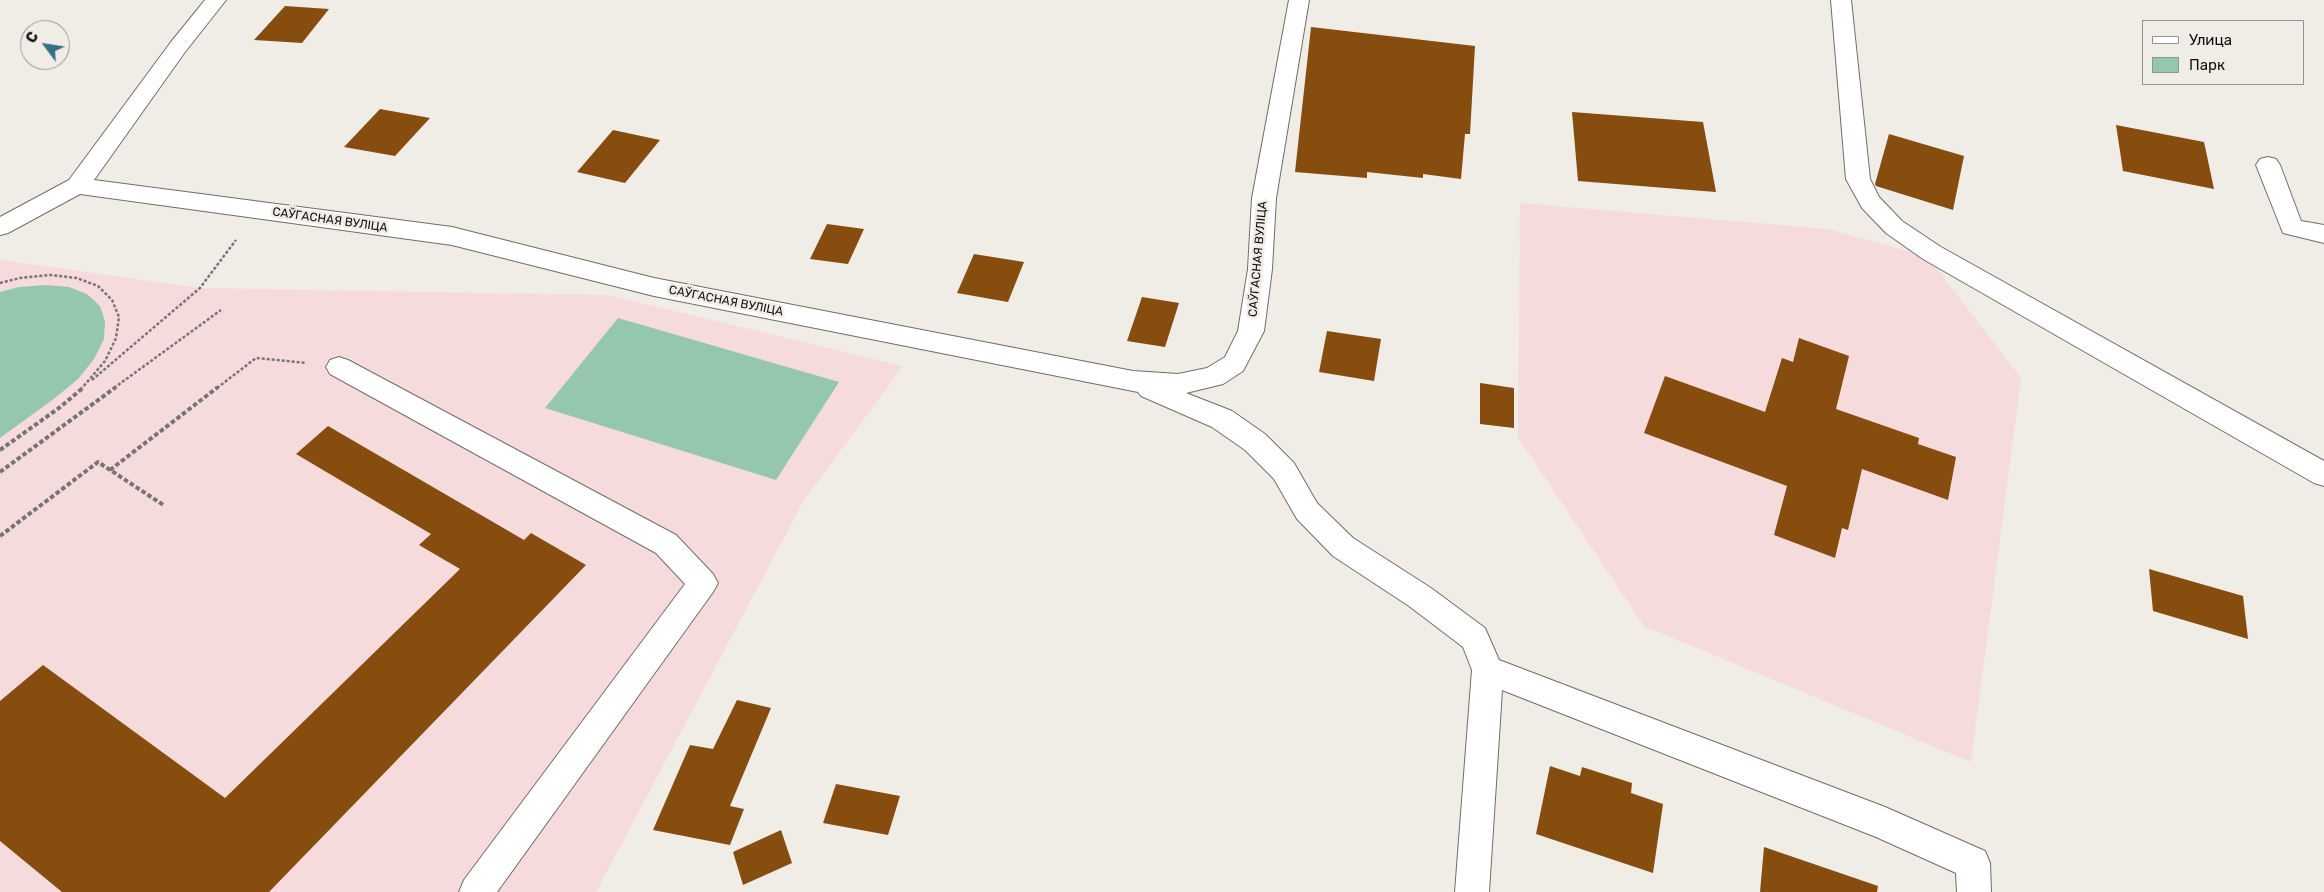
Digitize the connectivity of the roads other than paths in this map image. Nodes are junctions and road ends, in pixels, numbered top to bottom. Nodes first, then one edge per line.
1 (216, 0) edge
2 (1299, 0) edge
3 (1841, 0) edge
4 (2268, 165) dead end
5 (77, 186) junction
6 (0, 227) edge
7 (2324, 234) edge
8 (339, 367) road end
9 (1133, 381) junction
10 (2324, 476) edge
11 (1488, 670) junction
12 (476, 892) edge
13 (1472, 892) edge
14 (1974, 892) edge

1 - 5 street
2 - 9 street, САЎГАСНАЯ ВУЛІЦА
3 - 10 street
4 - 7 street
5 - 6 street
5 - 9 street, САЎГАСНАЯ ВУЛІЦА
8 - 12 street
9 - 11 street
11 - 13 street
11 - 14 street

